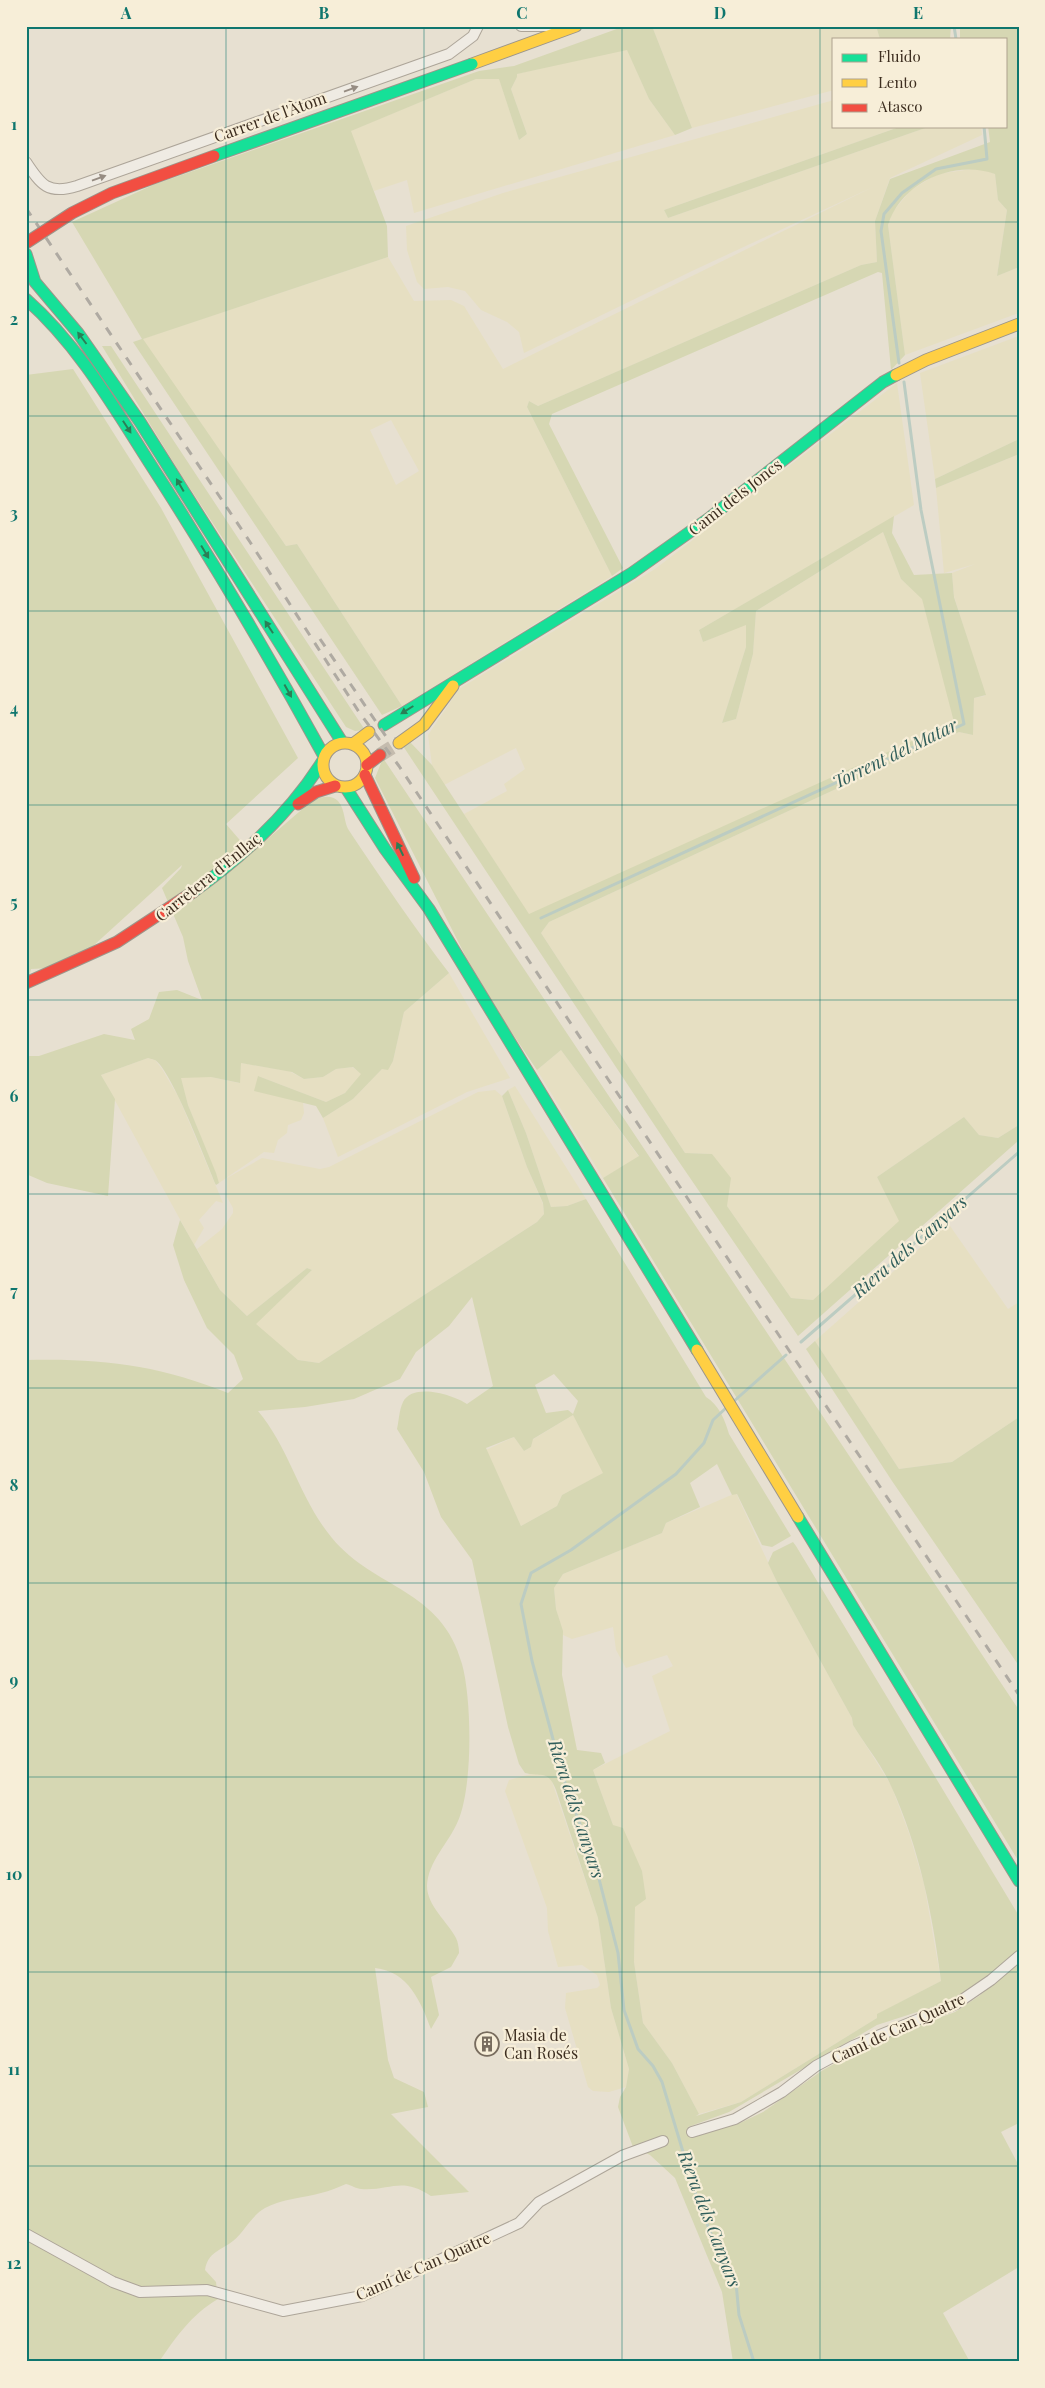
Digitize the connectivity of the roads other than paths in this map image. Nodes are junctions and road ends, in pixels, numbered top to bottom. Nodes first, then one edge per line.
1 (478, 26) edge
2 (520, 26) edge
3 (555, 26) edge
4 (576, 26) edge
5 (26, 162) edge
6 (26, 243) edge
7 (26, 258) edge
8 (26, 299) edge
9 (1019, 324) edge
10 (456, 682) junction
11 (431, 695) junction
12 (384, 725) dead end
13 (424, 725) junction
14 (369, 732) dead end
15 (348, 743) junction
16 (399, 743) tunnel mouth
17 (380, 755) tunnel mouth
18 (323, 759) junction
19 (366, 770) junction
20 (341, 787) junction
21 (279, 818) junction
22 (429, 909) junction
23 (26, 983) edge
24 (1015, 1871) edge
25 (1019, 1881) edge
26 (1019, 1956) edge
27 (692, 2132) dead end
28 (663, 2141) dead end
29 (26, 2234) edge

5 -> 1 street, Carrer de l'Àtom
2 - 3 street
4 - 6 street, bridge
15 -> 7 street
8 -> 18 street
9 - 10 street, Camí dels Joncs
10 - 11 street, Camí dels Joncs
10 - 13 street, Camí dels Joncs
11 -> 12 street, Camí dels Joncs
11 - 13 street
13 - 16 street, Camí dels Joncs
14 - 15 street
15 - 18 street
15 - 19 street
17 - 19 street
18 - 20 street
18 - 21 street
19 - 20 street
22 -> 19 street
20 - 21 street
20 - 22 street
21 - 23 street, Carretera d'Enllaç
22 - 24 street
24 - 25 street
26 - 27 street, Camí de Can Quatre
28 - 29 street, Camí de Can Quatre

